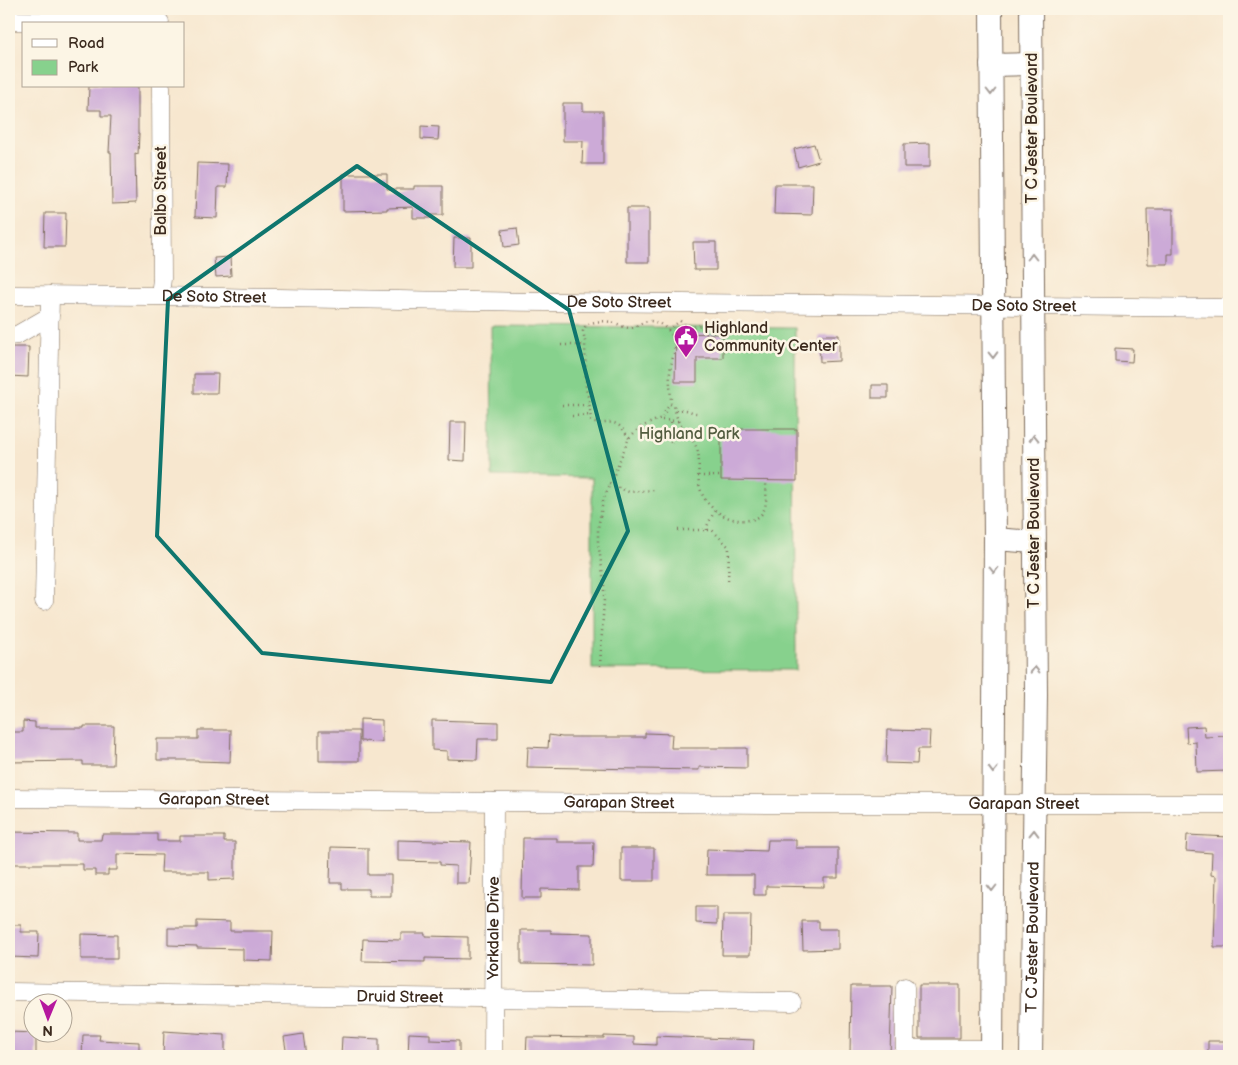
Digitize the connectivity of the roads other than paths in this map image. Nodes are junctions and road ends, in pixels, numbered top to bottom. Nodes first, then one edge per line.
1 (990, 9) edge
2 (1031, 9) edge
3 (160, 18) edge
4 (9, 21) edge
5 (991, 64) junction
6 (1031, 64) junction
7 (161, 88) edge
8 (9, 295) edge
9 (50, 295) junction
10 (160, 295) junction
11 (992, 306) junction
12 (1032, 306) junction
13 (1229, 308) edge
14 (50, 316) junction
15 (9, 336) edge
16 (995, 540) junction
17 (1034, 542) junction
18 (44, 602) dead end
19 (9, 798) edge
20 (494, 802) junction
21 (992, 804) junction
22 (1035, 804) junction
23 (1229, 804) edge
24 (905, 987) dead end
25 (9, 992) edge
26 (493, 998) junction
27 (792, 1002) dead end
28 (905, 1052) edge
29 (992, 1053) edge
30 (493, 1056) edge
31 (1031, 1056) edge

1 - 5 main road
2 - 6 main road, T C Jester Boulevard
3 - 4 street
5 - 6 main road
5 -> 11 main road
12 -> 6 main road, T C Jester Boulevard
7 - 10 street, Balbo Street
8 - 9 street, De Soto Street
9 - 10 street, De Soto Street
9 - 14 street
10 - 11 street, De Soto Street
11 - 12 street, De Soto Street
11 -> 16 main road
12 - 13 street, De Soto Street
17 -> 12 main road, T C Jester Boulevard
14 - 15 street
14 - 18 street
16 - 17 main road
16 -> 21 main road
22 -> 17 main road, T C Jester Boulevard
19 - 20 street, Garapan Street
20 - 21 street, Garapan Street
20 - 26 street, Yorkdale Drive
21 - 22 street, Garapan Street
21 -> 29 main road
22 - 23 street, Garapan Street
31 -> 22 main road, T C Jester Boulevard
24 - 28 street
25 - 26 street, Druid Street
26 - 27 street, Druid Street
26 - 30 street, Yorkdale Drive
28 - 29 street

